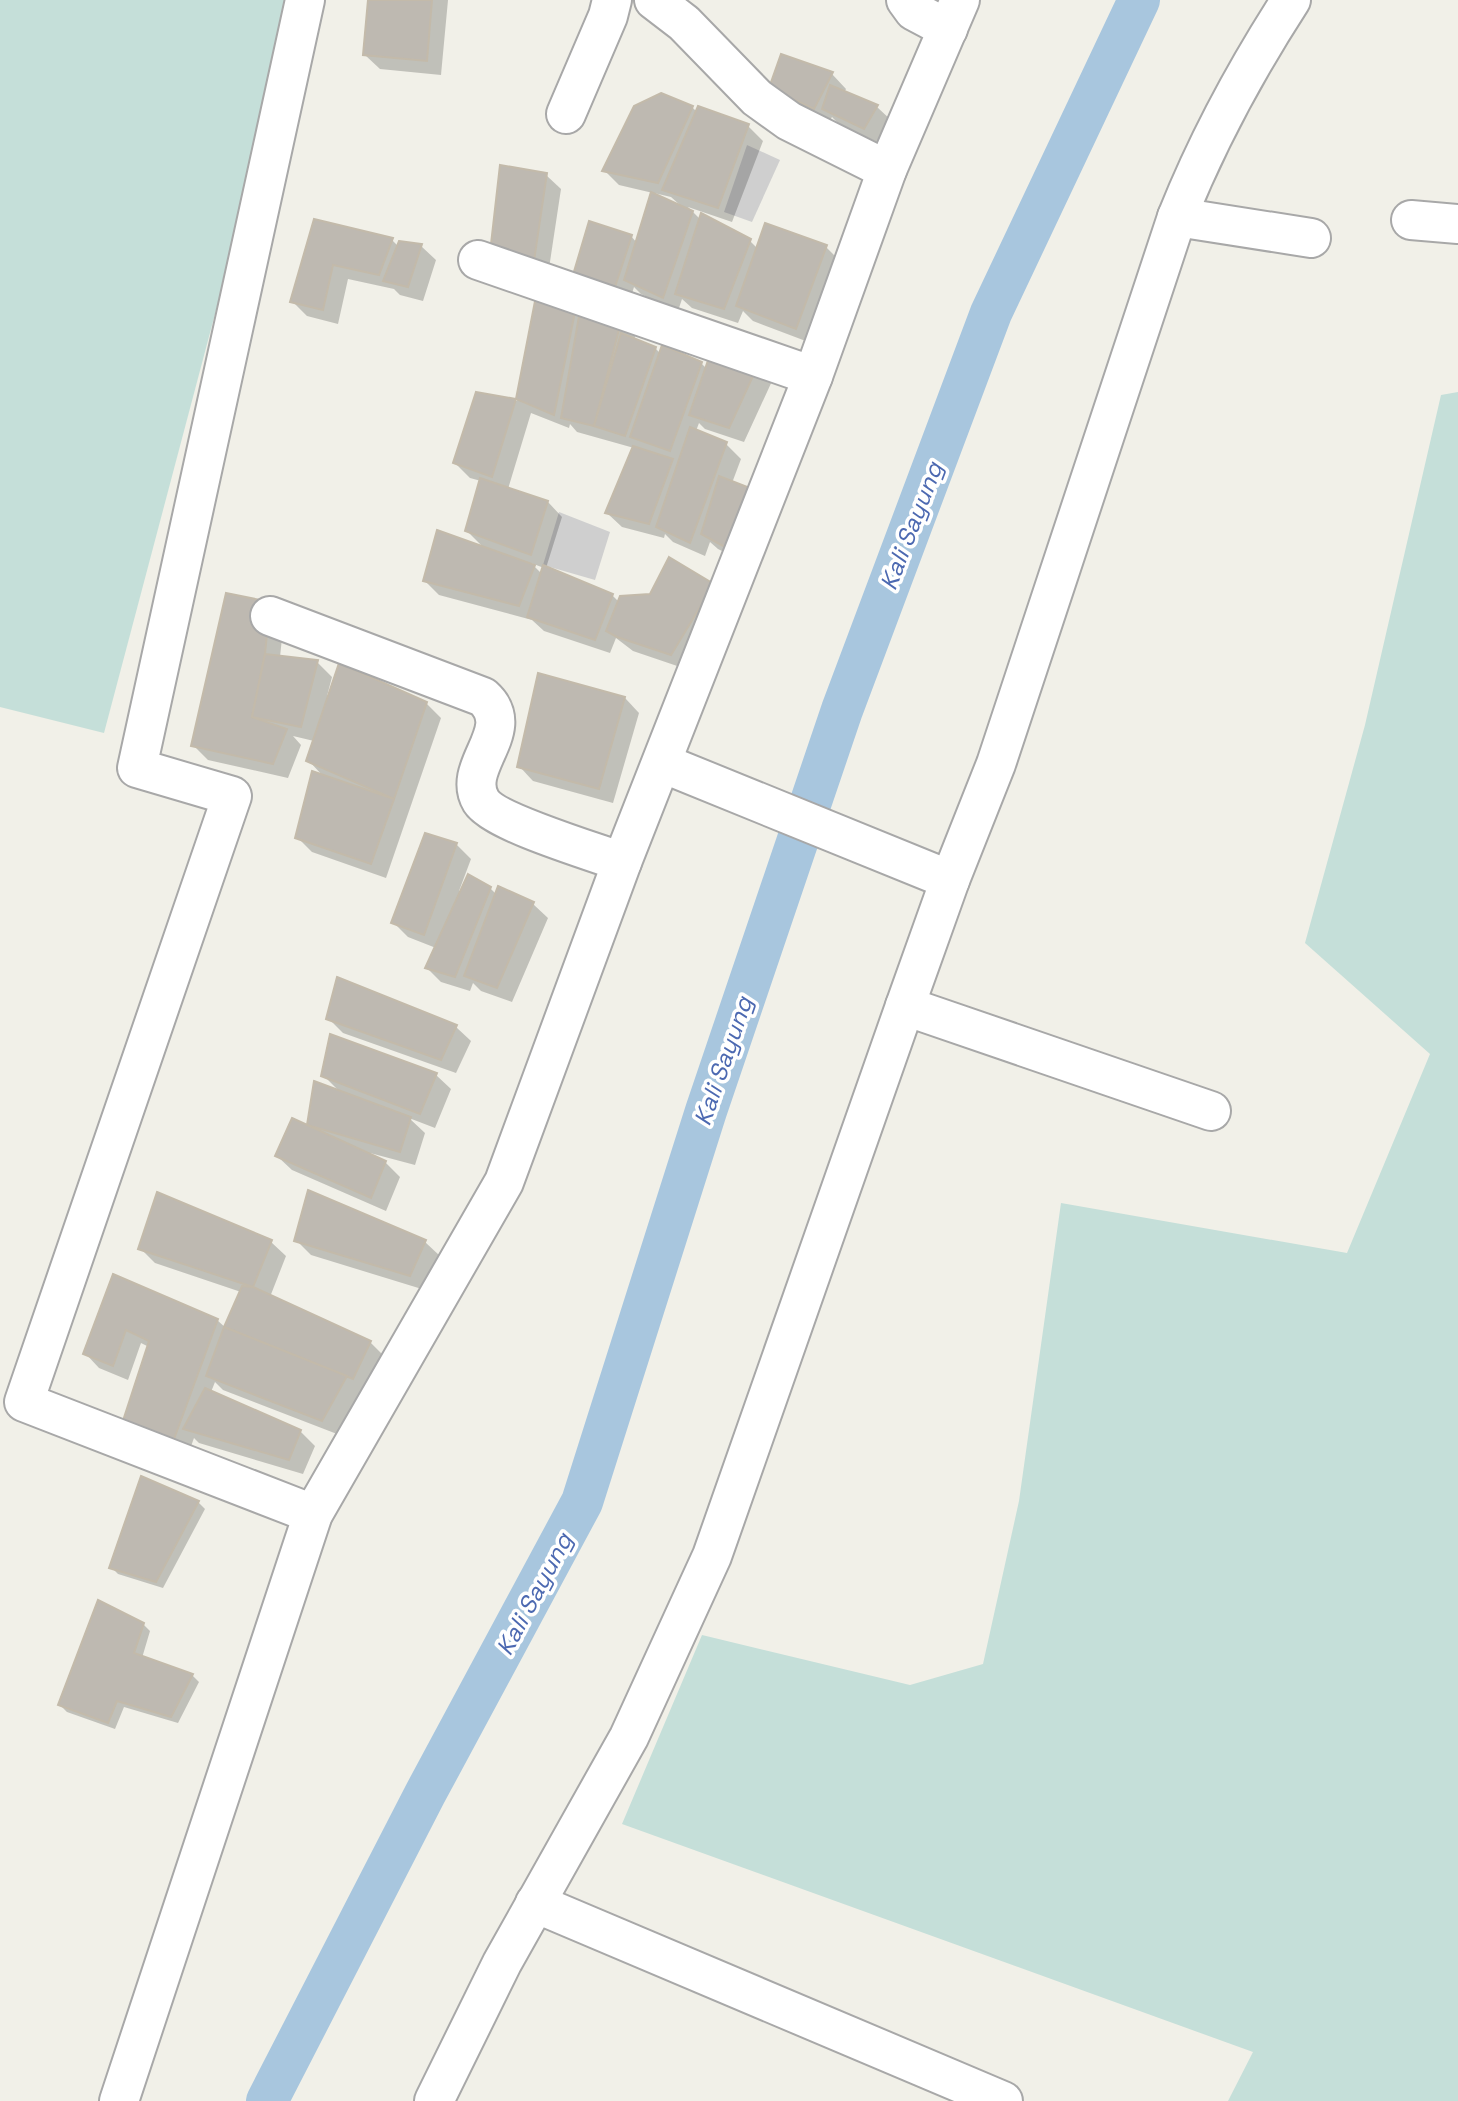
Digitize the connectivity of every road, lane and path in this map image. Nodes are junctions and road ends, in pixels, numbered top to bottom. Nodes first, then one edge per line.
1 (305, 0) edge
2 (612, 0) edge
3 (654, 0) edge
4 (906, 0) edge
5 (1291, 0) edge
6 (954, 15) edge
7 (566, 114) dead end
8 (887, 170) junction
9 (1178, 217) junction
10 (1411, 220) dead end
11 (1458, 224) edge
12 (1311, 238) dead end
13 (478, 260) dead end
14 (813, 376) junction
15 (270, 616) dead end
16 (672, 766) junction
17 (622, 862) junction
18 (936, 875) junction
19 (905, 1006) junction
20 (1211, 1111) dead end
21 (313, 1514) junction
22 (536, 1903) junction
23 (119, 2101) edge
24 (434, 2101) edge
25 (1003, 2101) edge

1 - 21 street
2 - 7 street
3 - 8 street
4 - 6 street
5 - 9 street
6 - 8 street
8 - 14 street
9 - 12 street
9 - 18 street
10 - 11 street
13 - 14 street
14 - 16 street
15 - 17 street
16 - 17 street
16 - 18 street
17 - 21 street
18 - 19 street
19 - 20 street
19 - 22 street
21 - 23 street
22 - 24 street
22 - 25 street

